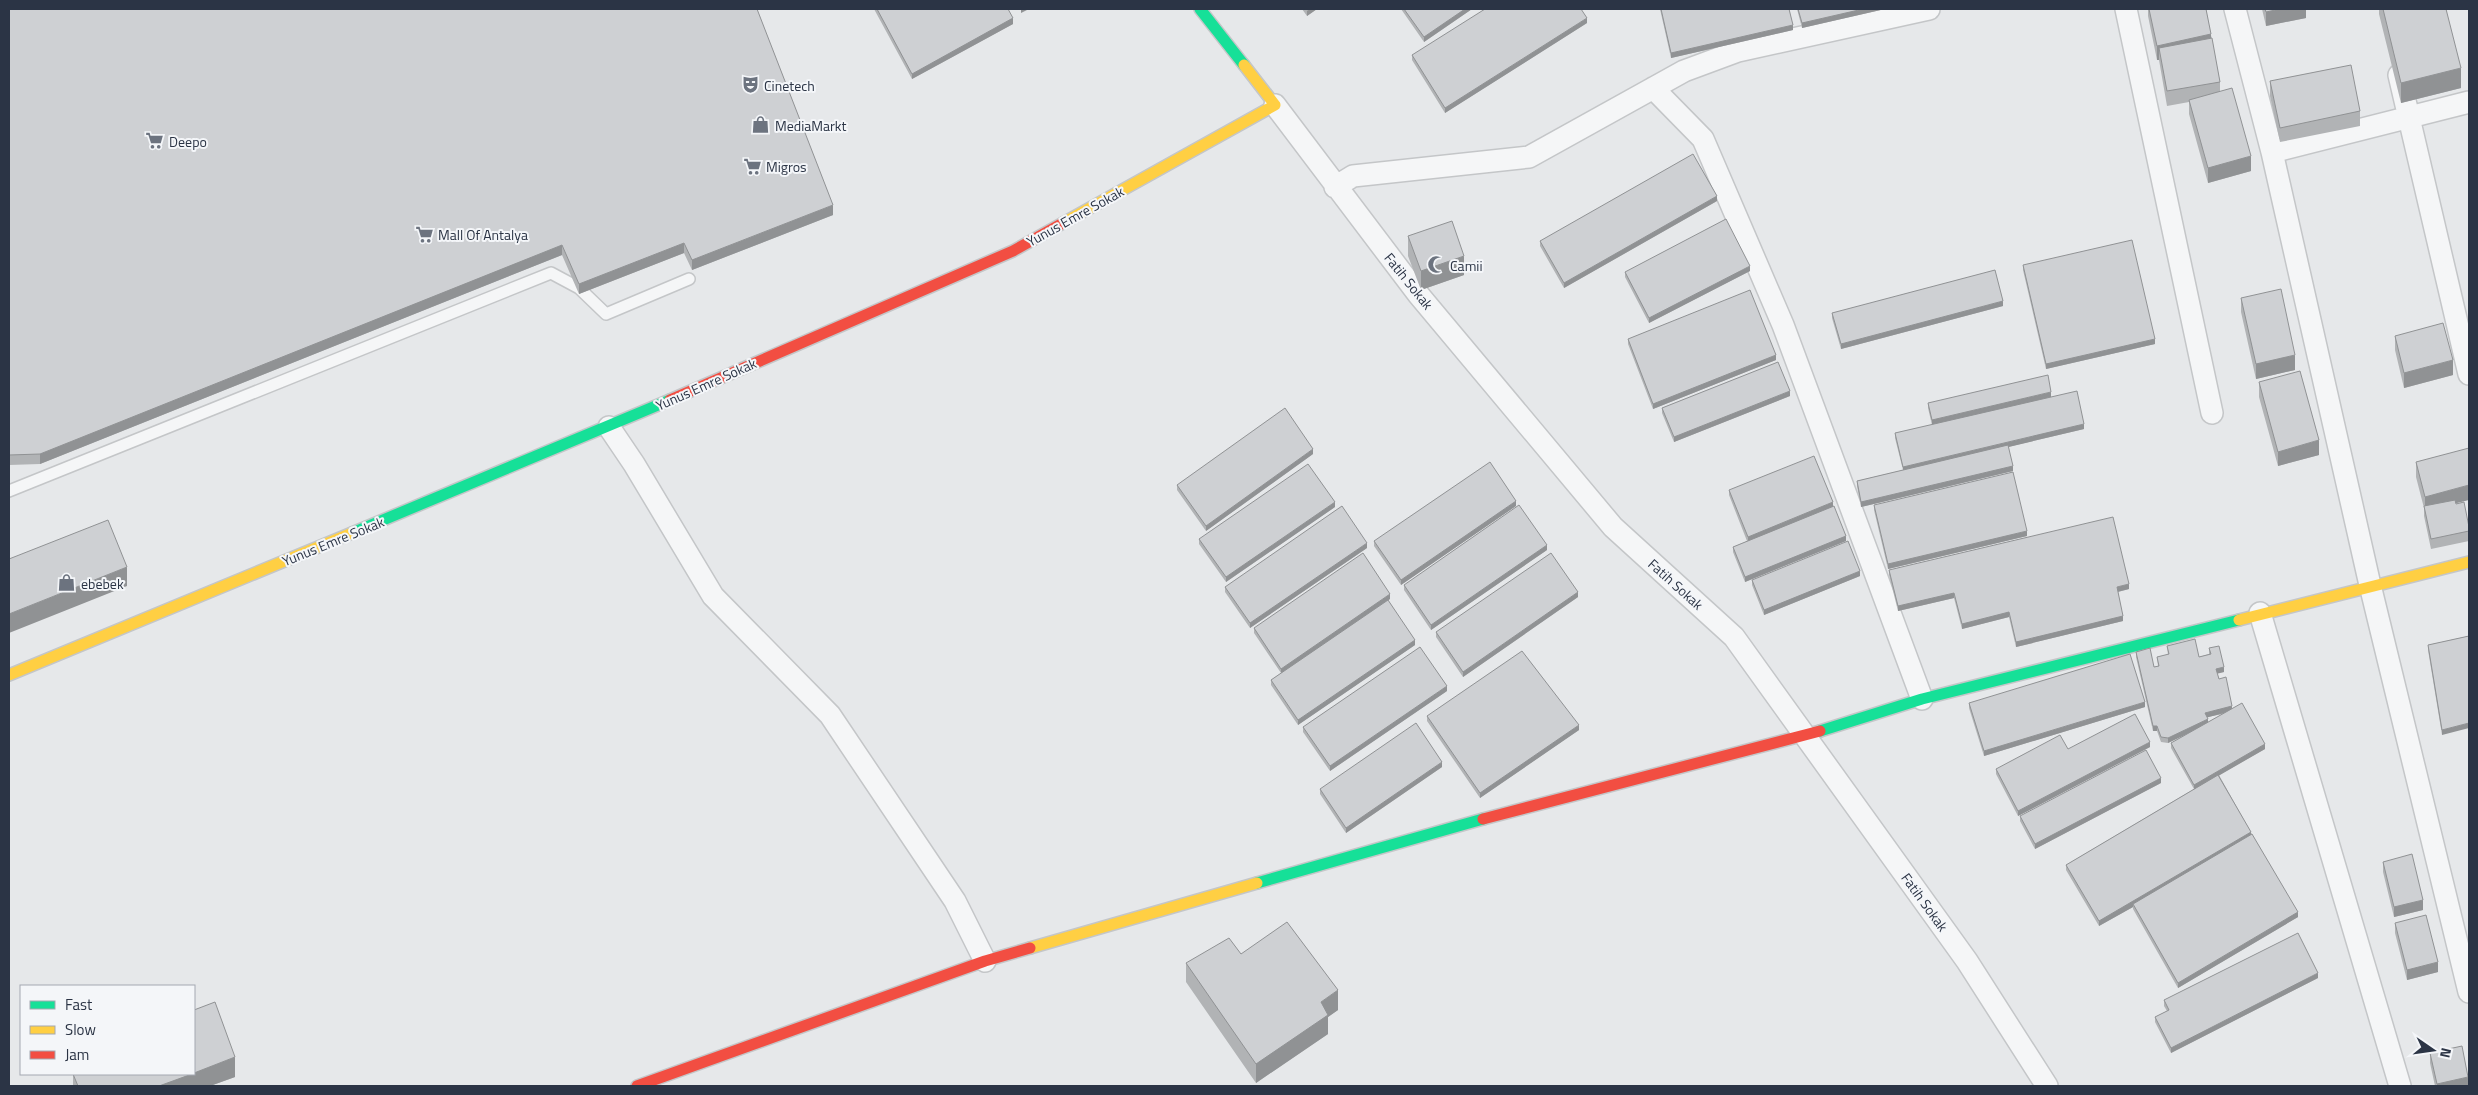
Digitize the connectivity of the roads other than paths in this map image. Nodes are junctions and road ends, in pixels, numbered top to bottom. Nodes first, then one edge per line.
1 (1200, 9) edge
2 (1929, 9) edge
3 (2126, 9) edge
4 (2235, 9) edge
5 (2395, 57) edge
6 (1653, 88) junction
7 (2469, 102) edge
8 (1275, 105) junction
9 (2409, 116) junction
10 (2272, 152) junction
11 (1335, 187) junction
12 (689, 279) dead end
13 (2469, 374) edge
14 (2212, 413) dead end
15 (609, 427) junction
16 (9, 490) edge
17 (2469, 562) edge
18 (2370, 585) junction
19 (2260, 613) junction
20 (9, 675) edge
21 (1922, 698) junction
22 (1805, 736) junction
23 (985, 961) junction
24 (2469, 992) edge
25 (637, 1086) edge
26 (2047, 1086) edge
27 (2400, 1086) edge

1 - 8 street
2 - 6 street
3 - 14 street
4 - 10 street
5 - 9 street
6 - 11 street
6 - 21 street
7 - 9 street
8 - 11 street, Fatih Sokak
8 - 15 street, Yunus Emre Sokak
9 - 10 street
9 - 13 street
10 - 18 street
11 - 22 street, Fatih Sokak
12 - 16 lane
15 - 20 street, Yunus Emre Sokak
15 - 23 street
17 - 18 street
18 - 19 street
18 - 24 street
19 - 21 street
19 - 27 street
21 - 22 street
22 - 23 street
22 - 26 street, Fatih Sokak
23 - 25 street

